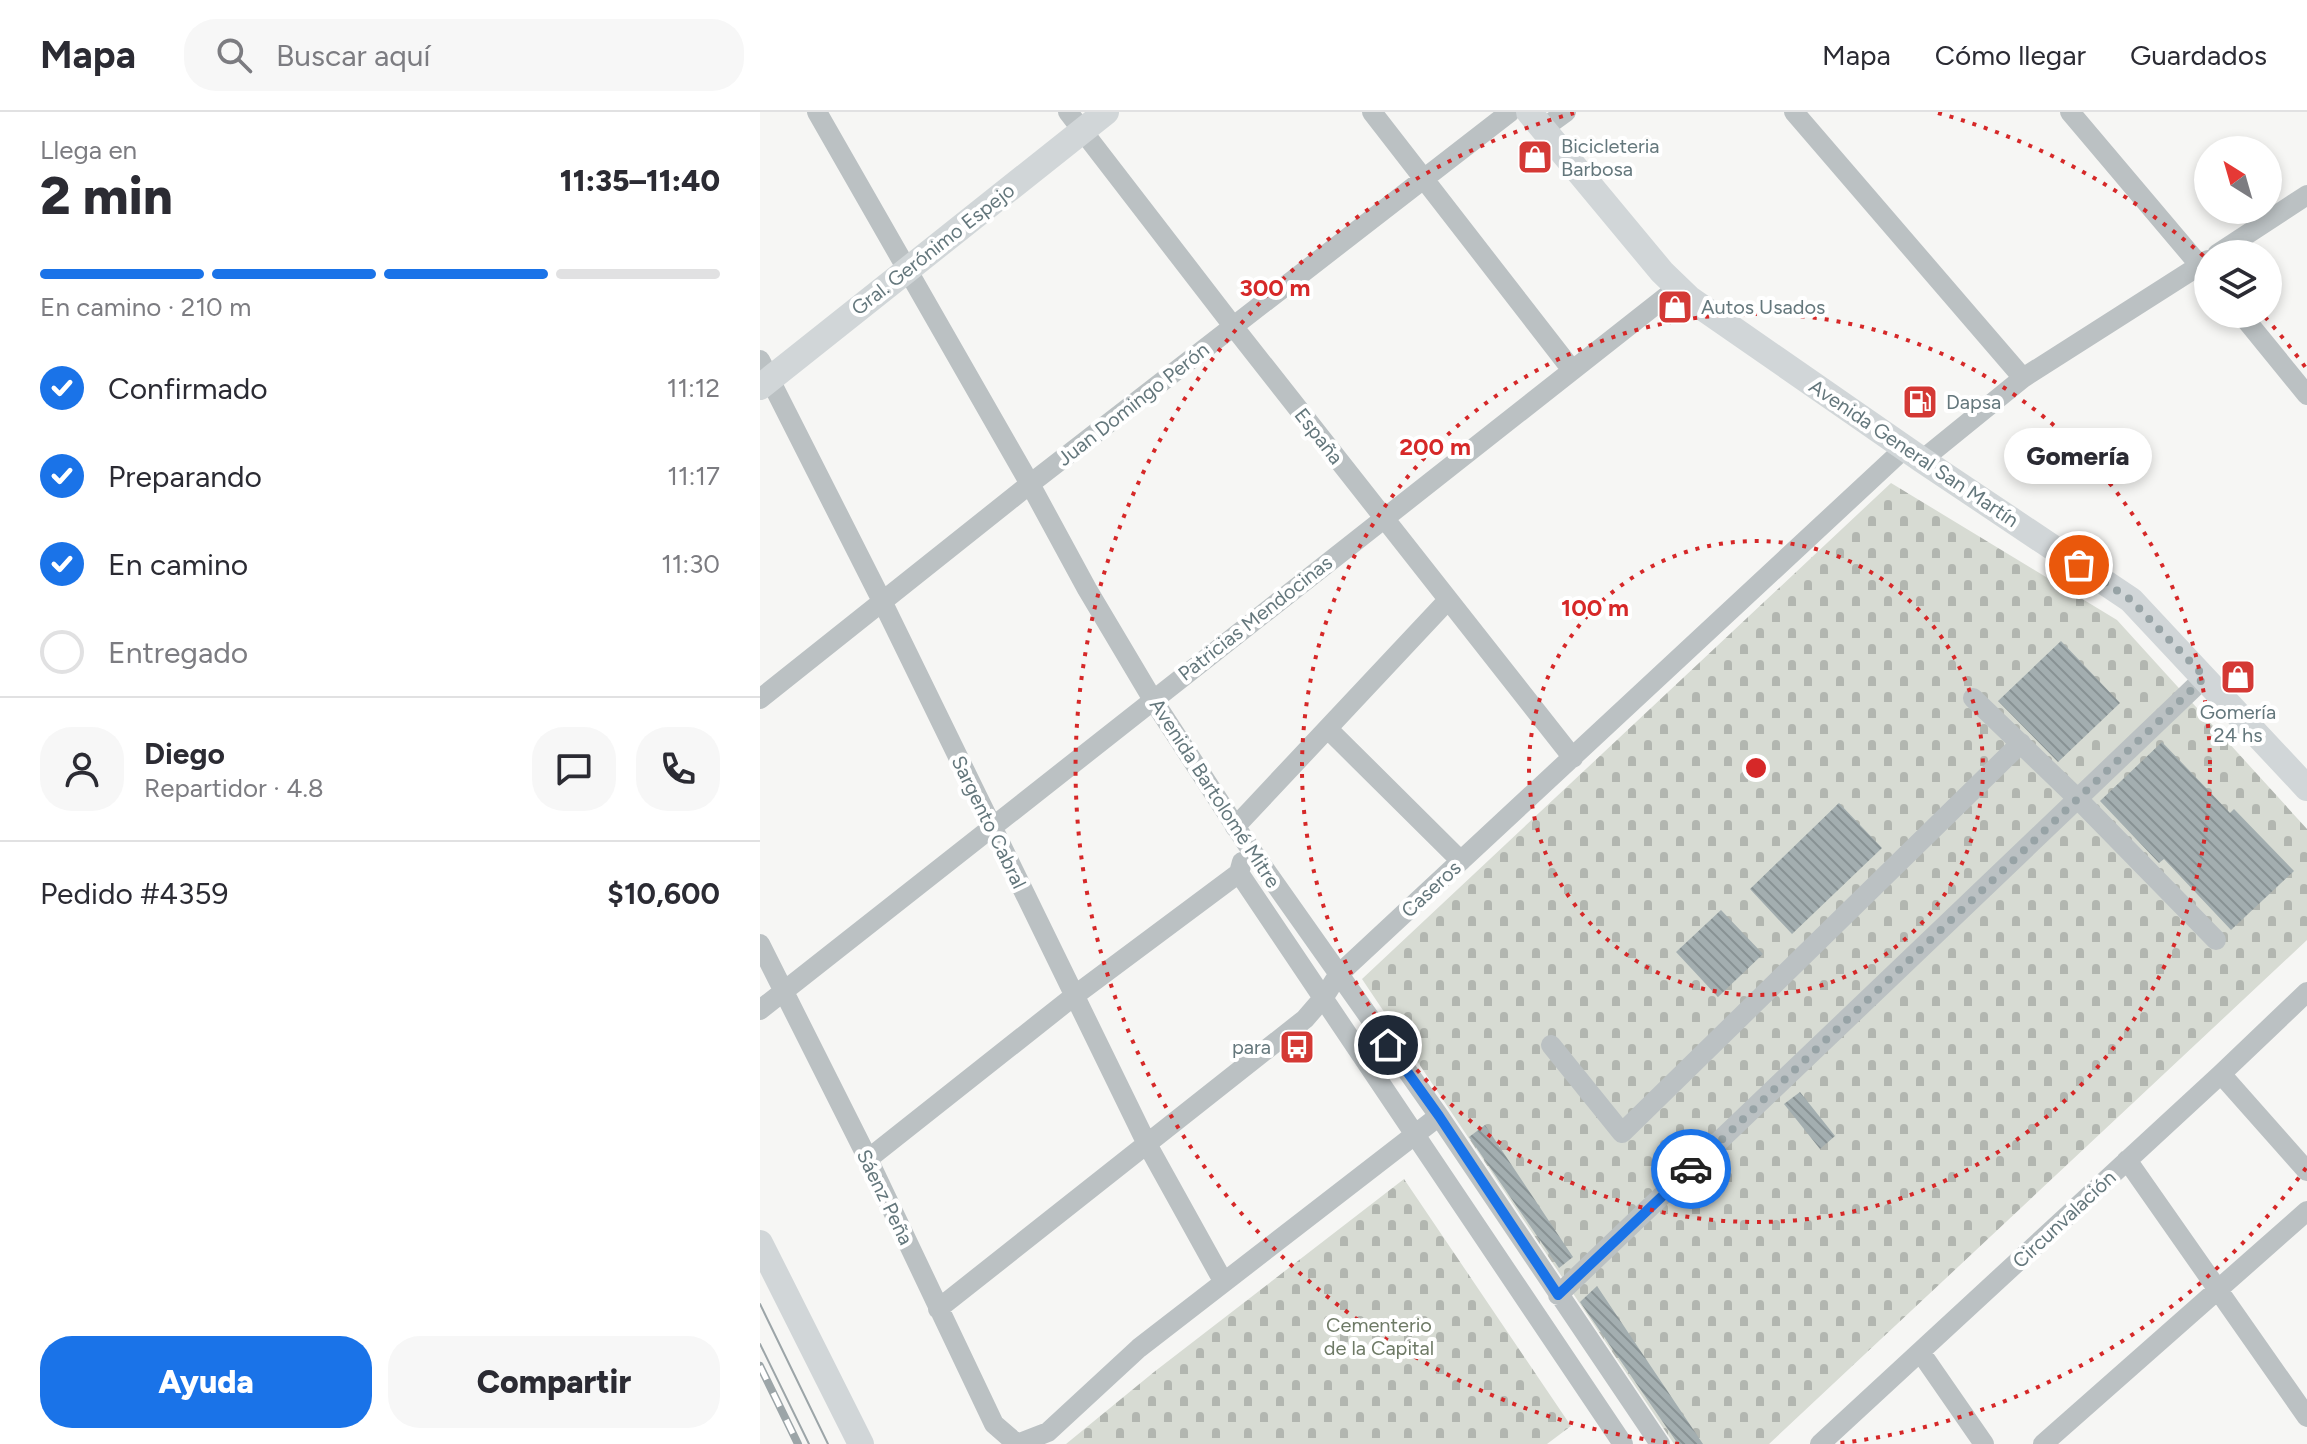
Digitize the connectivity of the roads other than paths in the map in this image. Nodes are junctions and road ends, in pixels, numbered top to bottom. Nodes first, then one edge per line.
1 (817, 112) edge
2 (1106, 112) edge
3 (1372, 112) edge
4 (1510, 112) edge
5 (1566, 112) edge
6 (1794, 112) edge
7 (2070, 112) edge
8 (1536, 120) edge
9 (1075, 121) edge
10 (1424, 180) junction
11 (2307, 195) edge
12 (2241, 240) edge
13 (2194, 248) edge
14 (906, 269) junction
15 (2194, 272) edge
16 (1677, 288) junction
17 (1233, 326) junction
18 (2252, 328) edge
19 (1572, 370) junction
20 (763, 375) edge
21 (2023, 378) junction
22 (2307, 395) edge
23 (1914, 454) junction
24 (1030, 484) junction
25 (1383, 517) junction
26 (1448, 600) junction
27 (883, 603) junction
28 (2205, 677) junction
29 (1973, 698) dead end
30 (760, 699) edge
31 (1153, 700) junction
32 (1328, 729) junction
33 (2021, 743) junction
34 (1573, 758) junction
35 (2307, 788) edge
36 (2077, 798) junction
37 (1235, 827) junction
38 (991, 829) junction
39 (1247, 844) junction
40 (1461, 861) junction
41 (1239, 873) junction
42 (2216, 940) dead end
43 (760, 944) edge
44 (1338, 975) junction
45 (783, 992) junction
46 (2307, 992) edge
47 (1074, 996) junction
48 (1324, 997) junction
49 (760, 1010) edge
50 (1551, 1045) dead end
51 (2221, 1074) junction
52 (1439, 1116) junction
53 (1416, 1134) junction
54 (1147, 1144) junction
55 (868, 1159) junction
56 (2127, 1160) junction
57 (2307, 1171) edge
58 (2307, 1211) edge
59 (760, 1243) edge
60 (1223, 1281) junction
61 (2219, 1290) junction
62 (1558, 1295) junction
63 (938, 1309) junction
64 (1921, 1353) junction
65 (2307, 1417) edge
66 (861, 1444) edge
67 (1017, 1444) edge
68 (1623, 1444) edge
69 (1660, 1444) edge
70 (1820, 1444) edge
71 (1984, 1444) edge
72 (2043, 1444) edge

1 - 14 street, Avenida Bartolomé Mitre
2 - 9 main road, Gral. Gerónimo Espejo
3 - 10 street
4 - 10 street, Juan Domingo Perón
5 - 8 street
6 - 21 street
7 - 13 street
8 - 16 main road, Avenida General San Martín
9 - 14 main road, Gral. Gerónimo Espejo
9 - 17 street, España
10 - 17 street, Juan Domingo Perón
10 - 19 street
11 - 12 street, Caseros
14 - 20 main road, Gral. Gerónimo Espejo
14 - 24 street, Avenida Bartolomé Mitre
15 - 21 street, Caseros
16 - 19 street, Patricias Mendocinas
16 - 23 main road, Avenida General San Martín
17 - 24 street, Juan Domingo Perón
17 - 25 street, España
18 - 22 street
19 - 25 street, Patricias Mendocinas
20 - 27 street, Sargento Cabral
21 - 23 street, Caseros
23 - 28 main road, Avenida General San Martín
23 - 34 street, Caseros
24 - 27 street, Juan Domingo Perón
24 - 31 street, Avenida Bartolomé Mitre
25 - 26 street, España
25 - 31 street, Patricias Mendocinas
26 - 32 street
26 - 34 street, España
27 - 30 street, Juan Domingo Perón
27 - 38 street, Sargento Cabral
28 - 35 main road, Avenida General San Martín
28 - 36 street
29 - 33 street
31 - 37 street, Avenida Bartolomé Mitre
31 - 38 street, Patricias Mendocinas
32 - 37 street
32 - 40 street
33 - 36 street
33 - 50 street
34 - 40 street, Caseros
36 - 42 street
36 - 62 street
37 - 39 street, Avenida Bartolomé Mitre
38 - 45 street, Patricias Mendocinas
38 - 47 street, Sargento Cabral
39 - 41 street
39 - 44 street, Avenida Bartolomé Mitre
40 - 44 street, Caseros
41 - 47 street
41 - 48 street, Avenida Bartolomé Mitre
43 - 45 street, Sáenz Peña
44 - 48 street, Caseros
44 - 52 street, Avenida Bartolomé Mitre
45 - 49 street, Patricias Mendocinas
45 - 55 street, Sáenz Peña
46 - 51 street, Circunvalación
47 - 54 street, Sargento Cabral
47 - 55 street
48 - 53 street, Avenida Bartolomé Mitre
48 - 54 street, Caseros
51 - 56 street, Circunvalación
51 - 57 street
52 - 53 street
52 - 62 street, Avenida Bartolomé Mitre
53 - 60 street
53 - 68 street, Avenida Bartolomé Mitre
54 - 60 street, Sargento Cabral
54 - 63 street, Caseros
55 - 63 street, Sáenz Peña
56 - 61 street
56 - 64 street, Circunvalación
58 - 61 street
59 - 66 main road
60 - 67 street
61 - 65 street
61 - 72 street
62 - 69 street, Avenida Bartolomé Mitre
63 - 67 street, Sáenz Peña
64 - 70 street, Circunvalación
64 - 71 street

